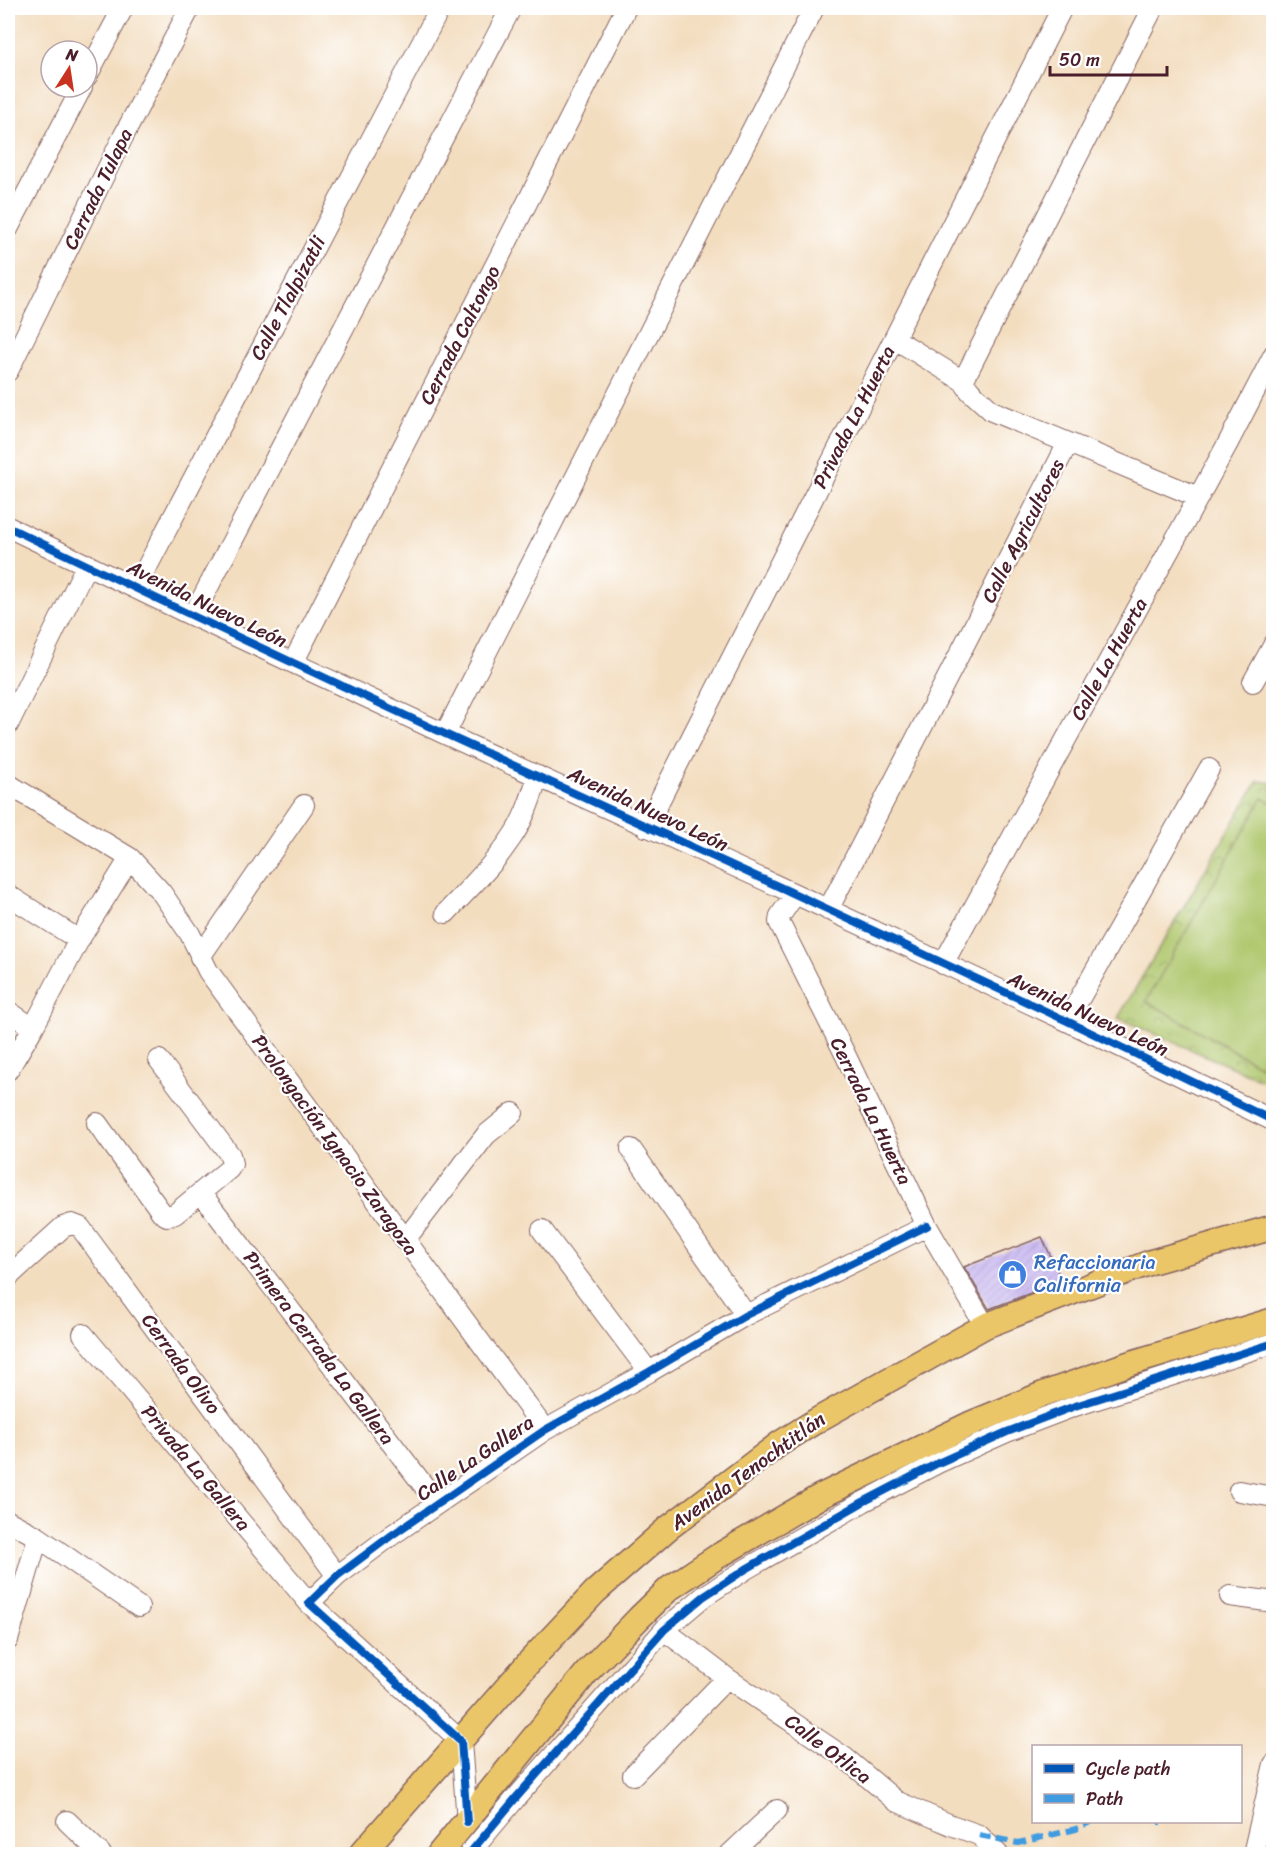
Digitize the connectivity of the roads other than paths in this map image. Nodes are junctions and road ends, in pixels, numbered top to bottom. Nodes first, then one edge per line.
1 (123, 8) edge
2 (190, 8) edge
3 (440, 8) edge
4 (511, 8) edge
5 (626, 8) edge
6 (814, 8) edge
7 (1062, 8) edge
8 (1153, 8) edge
9 (99, 53) edge
10 (75, 99) edge
11 (8, 229) edge
12 (895, 339) junction
13 (1274, 354) edge
14 (8, 371) edge
15 (963, 381) junction
16 (1068, 443) junction
17 (1198, 497) junction
18 (8, 527) edge
19 (87, 564) junction
20 (136, 588) junction
21 (193, 616) junction
22 (1274, 644) edge
23 (293, 663) junction
24 (1253, 682) dead end
25 (15, 694) edge
26 (8, 725) edge
27 (445, 734) junction
28 (1209, 769) dead end
29 (538, 776) junction
30 (8, 784) edge
31 (304, 806) dead end
32 (646, 826) junction
33 (130, 858) junction
34 (795, 894) junction
35 (8, 895) edge
36 (828, 910) junction
37 (446, 914) dead end
38 (79, 940) junction
39 (200, 957) junction
40 (943, 964) junction
41 (8, 1011) edge
42 (1067, 1021) junction
43 (33, 1028) junction
44 (159, 1060) dead end
45 (8, 1070) edge
46 (513, 1113) dead end
47 (1274, 1121) edge
48 (97, 1123) dead end
49 (631, 1149) dead end
50 (201, 1193) junction
51 (927, 1226) junction
52 (1274, 1227) edge
53 (542, 1230) dead end
54 (405, 1240) junction
55 (8, 1278) edge
56 (746, 1315) junction
57 (1274, 1320) edge
58 (985, 1326) junction
59 (83, 1334) dead end
60 (1274, 1343) edge
61 (649, 1372) junction
62 (545, 1430) junction
63 (1239, 1491) dead end
64 (1274, 1497) edge
65 (436, 1503) junction
66 (8, 1521) edge
67 (38, 1537) junction
68 (337, 1576) junction
69 (1230, 1596) dead end
70 (1274, 1602) edge
71 (309, 1603) junction
72 (139, 1606) dead end
73 (9, 1629) edge
74 (664, 1630) junction
75 (727, 1678) junction
76 (461, 1741) junction
77 (1274, 1764) edge
78 (633, 1775) dead end
79 (777, 1810) dead end
80 (67, 1821) dead end
81 (467, 1822) junction
82 (101, 1854) edge
83 (361, 1854) edge
84 (439, 1854) edge
85 (469, 1854) edge
86 (730, 1854) edge
87 (998, 1854) edge
88 (1253, 1854) edge

1 - 9 street
2 - 14 street, Cerrada Tulapa
3 - 20 street, Calle Tlalpizatli
4 - 21 street
5 - 23 street, Cerrada Caltongo
6 - 27 street
7 - 12 street, Privada La Huerta
8 - 15 street
10 - 11 street
12 - 15 street, Calle Agricultores
12 - 32 street, Privada La Huerta
13 - 17 street, Calle La Huerta
15 - 16 street, Calle Agricultores
16 - 17 street
16 - 36 street, Calle Agricultores
17 - 40 street, Calle La Huerta
18 - 19 street, Avenida Nuevo León
19 - 20 street, Avenida Nuevo León
19 - 25 street
20 - 21 street, Avenida Nuevo León
21 - 23 street, Avenida Nuevo León
22 - 24 street
23 - 27 street, Avenida Nuevo León
25 - 26 street
27 - 29 street, Avenida Nuevo León
28 - 42 street
29 - 32 street, Avenida Nuevo León
29 - 37 street
30 - 33 street, Prolongación Ignacio Zaragoza
31 - 39 street
32 - 34 street, Avenida Nuevo León
33 - 38 street
33 - 39 street, Prolongación Ignacio Zaragoza
34 - 36 street, Avenida Nuevo León
34 - 51 street, Cerrada La Huerta
35 - 38 street
36 - 40 street, Avenida Nuevo León
38 - 43 street
39 - 54 street, Prolongación Ignacio Zaragoza
40 - 42 street, Avenida Nuevo León
41 - 43 street
42 - 47 street, Avenida Nuevo León
43 - 45 street
44 - 50 street
46 - 54 street
48 - 50 street
49 - 56 street
50 - 65 street, Primera Cerrada La Gallera
51 - 56 street, Calle La Gallera
51 - 58 street, Cerrada La Huerta
52 - 58 main road, Avenida Tenochtitlán
53 - 61 street
54 - 62 street, Prolongación Ignacio Zaragoza
55 - 68 street, Cerrada Olivo
56 - 61 street, Calle La Gallera
57 - 81 main road
58 - 76 main road, Avenida Tenochtitlán
59 - 71 street, Privada La Gallera
60 - 74 street
61 - 62 street, Calle La Gallera
62 - 65 street, Calle La Gallera
63 - 64 street
65 - 68 street, Calle La Gallera
66 - 67 street
67 - 72 street
67 - 73 street
68 - 71 street, Calle La Gallera
69 - 70 street
71 - 76 street
74 - 75 street, Calle Otlica
74 - 85 street
75 - 78 street
75 - 87 street, Calle Otlica
76 - 81 street
76 - 83 main road, Avenida Tenochtitlán
77 - 88 street
79 - 86 street
80 - 82 street
81 - 84 main road

